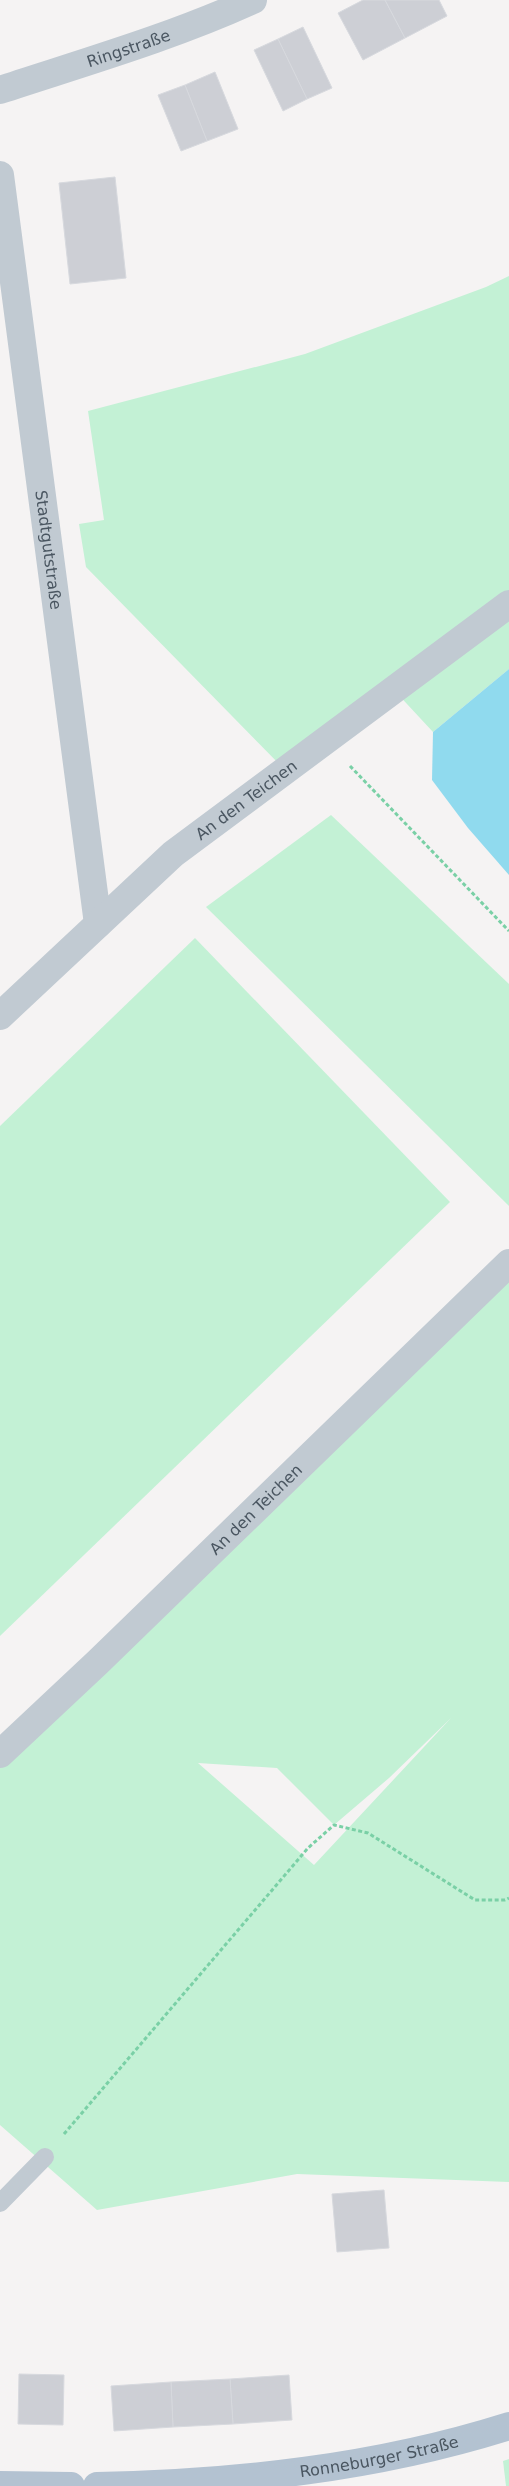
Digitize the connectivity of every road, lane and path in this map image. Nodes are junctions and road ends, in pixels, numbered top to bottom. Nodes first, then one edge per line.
1 (253, 0) edge
2 (0, 90) edge
3 (0, 175) edge
4 (509, 604) edge
5 (326, 740) junction
6 (98, 924) junction
7 (509, 931) edge
8 (0, 1016) edge
9 (509, 1263) edge
10 (0, 1754) edge
11 (509, 1898) edge
12 (44, 2157) joint
13 (0, 2203) edge
14 (509, 2426) edge
15 (0, 2485) edge
16 (71, 2486) edge
17 (97, 2486) edge

1 - 2 street, Ringstraße
3 - 6 street, Stadtgutstraße
4 - 5 street, An den Teichen
5 - 6 street, An den Teichen
5 - 7 path
6 - 8 street, An den Teichen
9 - 10 street, An den Teichen
11 - 12 path
12 - 13 lane
14 - 17 main road, Ronneburger Straße
15 - 16 main road

